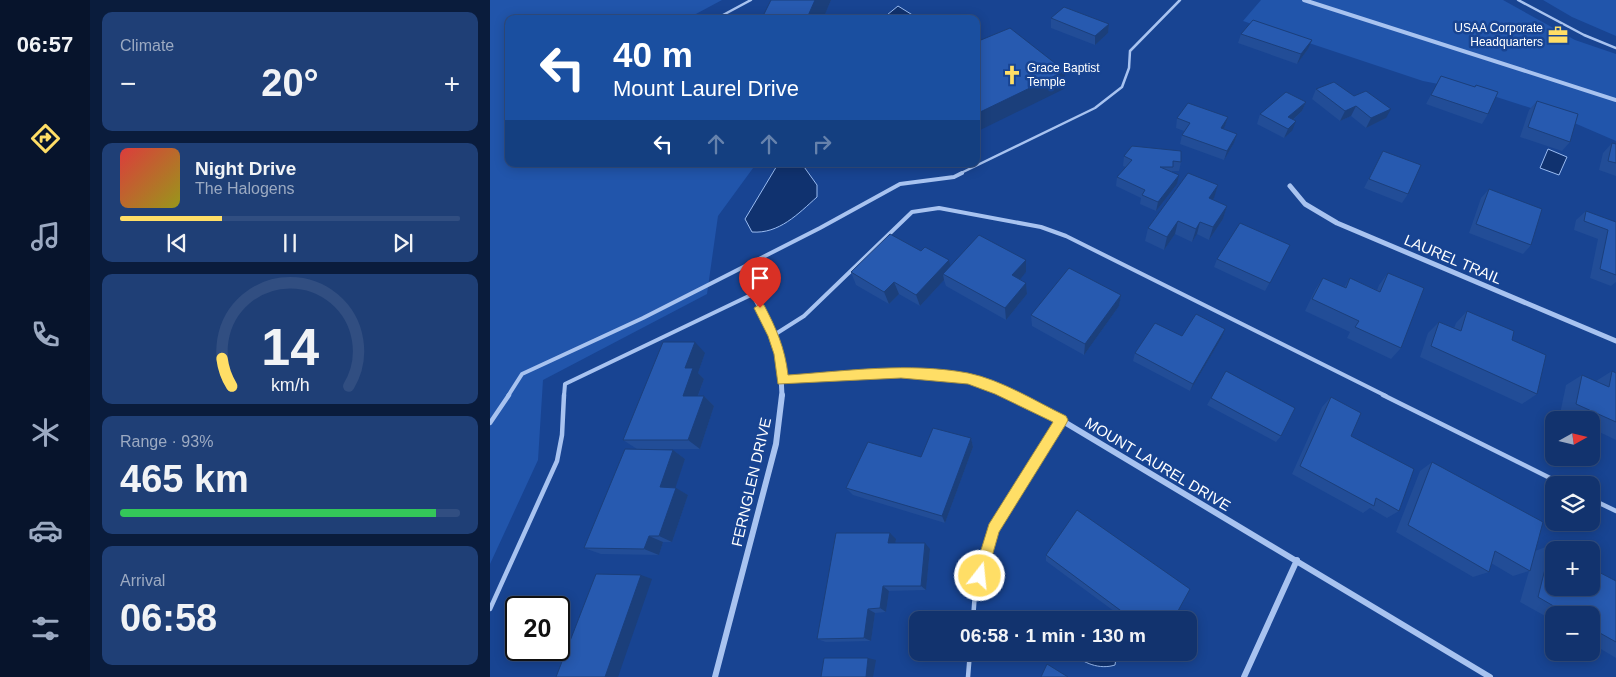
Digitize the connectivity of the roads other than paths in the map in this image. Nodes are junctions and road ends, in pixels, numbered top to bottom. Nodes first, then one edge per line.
1 (751, 0) edge
2 (1180, 0) edge
3 (1304, 0) edge
4 (1518, 0) edge
5 (723, 15) edge
6 (1616, 48) edge
7 (1616, 100) edge
8 (980, 164) edge
9 (974, 167) edge
10 (1290, 186) dead end
11 (753, 294) joint
12 (774, 335) junction
13 (1616, 341) edge
14 (782, 380) junction
15 (1062, 420) junction
16 (490, 423) edge
17 (1546, 476) edge
18 (1600, 503) edge
19 (1616, 511) edge
20 (1297, 560) junction
21 (490, 610) edge
22 (974, 611) edge
23 (969, 661) edge
24 (715, 677) edge
25 (968, 677) edge
26 (1244, 677) edge
27 (1490, 677) edge

1 - 5 lane
2 - 8 lane
3 - 7 street
4 - 6 lane
9 - 16 lane
10 - 13 street, LAUREL TRAIL
11 - 12 street, FERNGLEN DRIVE
11 - 21 lane
12 - 14 street, FERNGLEN DRIVE
12 - 17 lane
14 - 15 street, MOUNT LAUREL DRIVE
14 - 24 street, FERNGLEN DRIVE
15 - 20 street, MOUNT LAUREL DRIVE
15 - 22 lane
18 - 19 lane
20 - 26 street
20 - 27 street, MOUNT LAUREL DRIVE
23 - 25 lane

